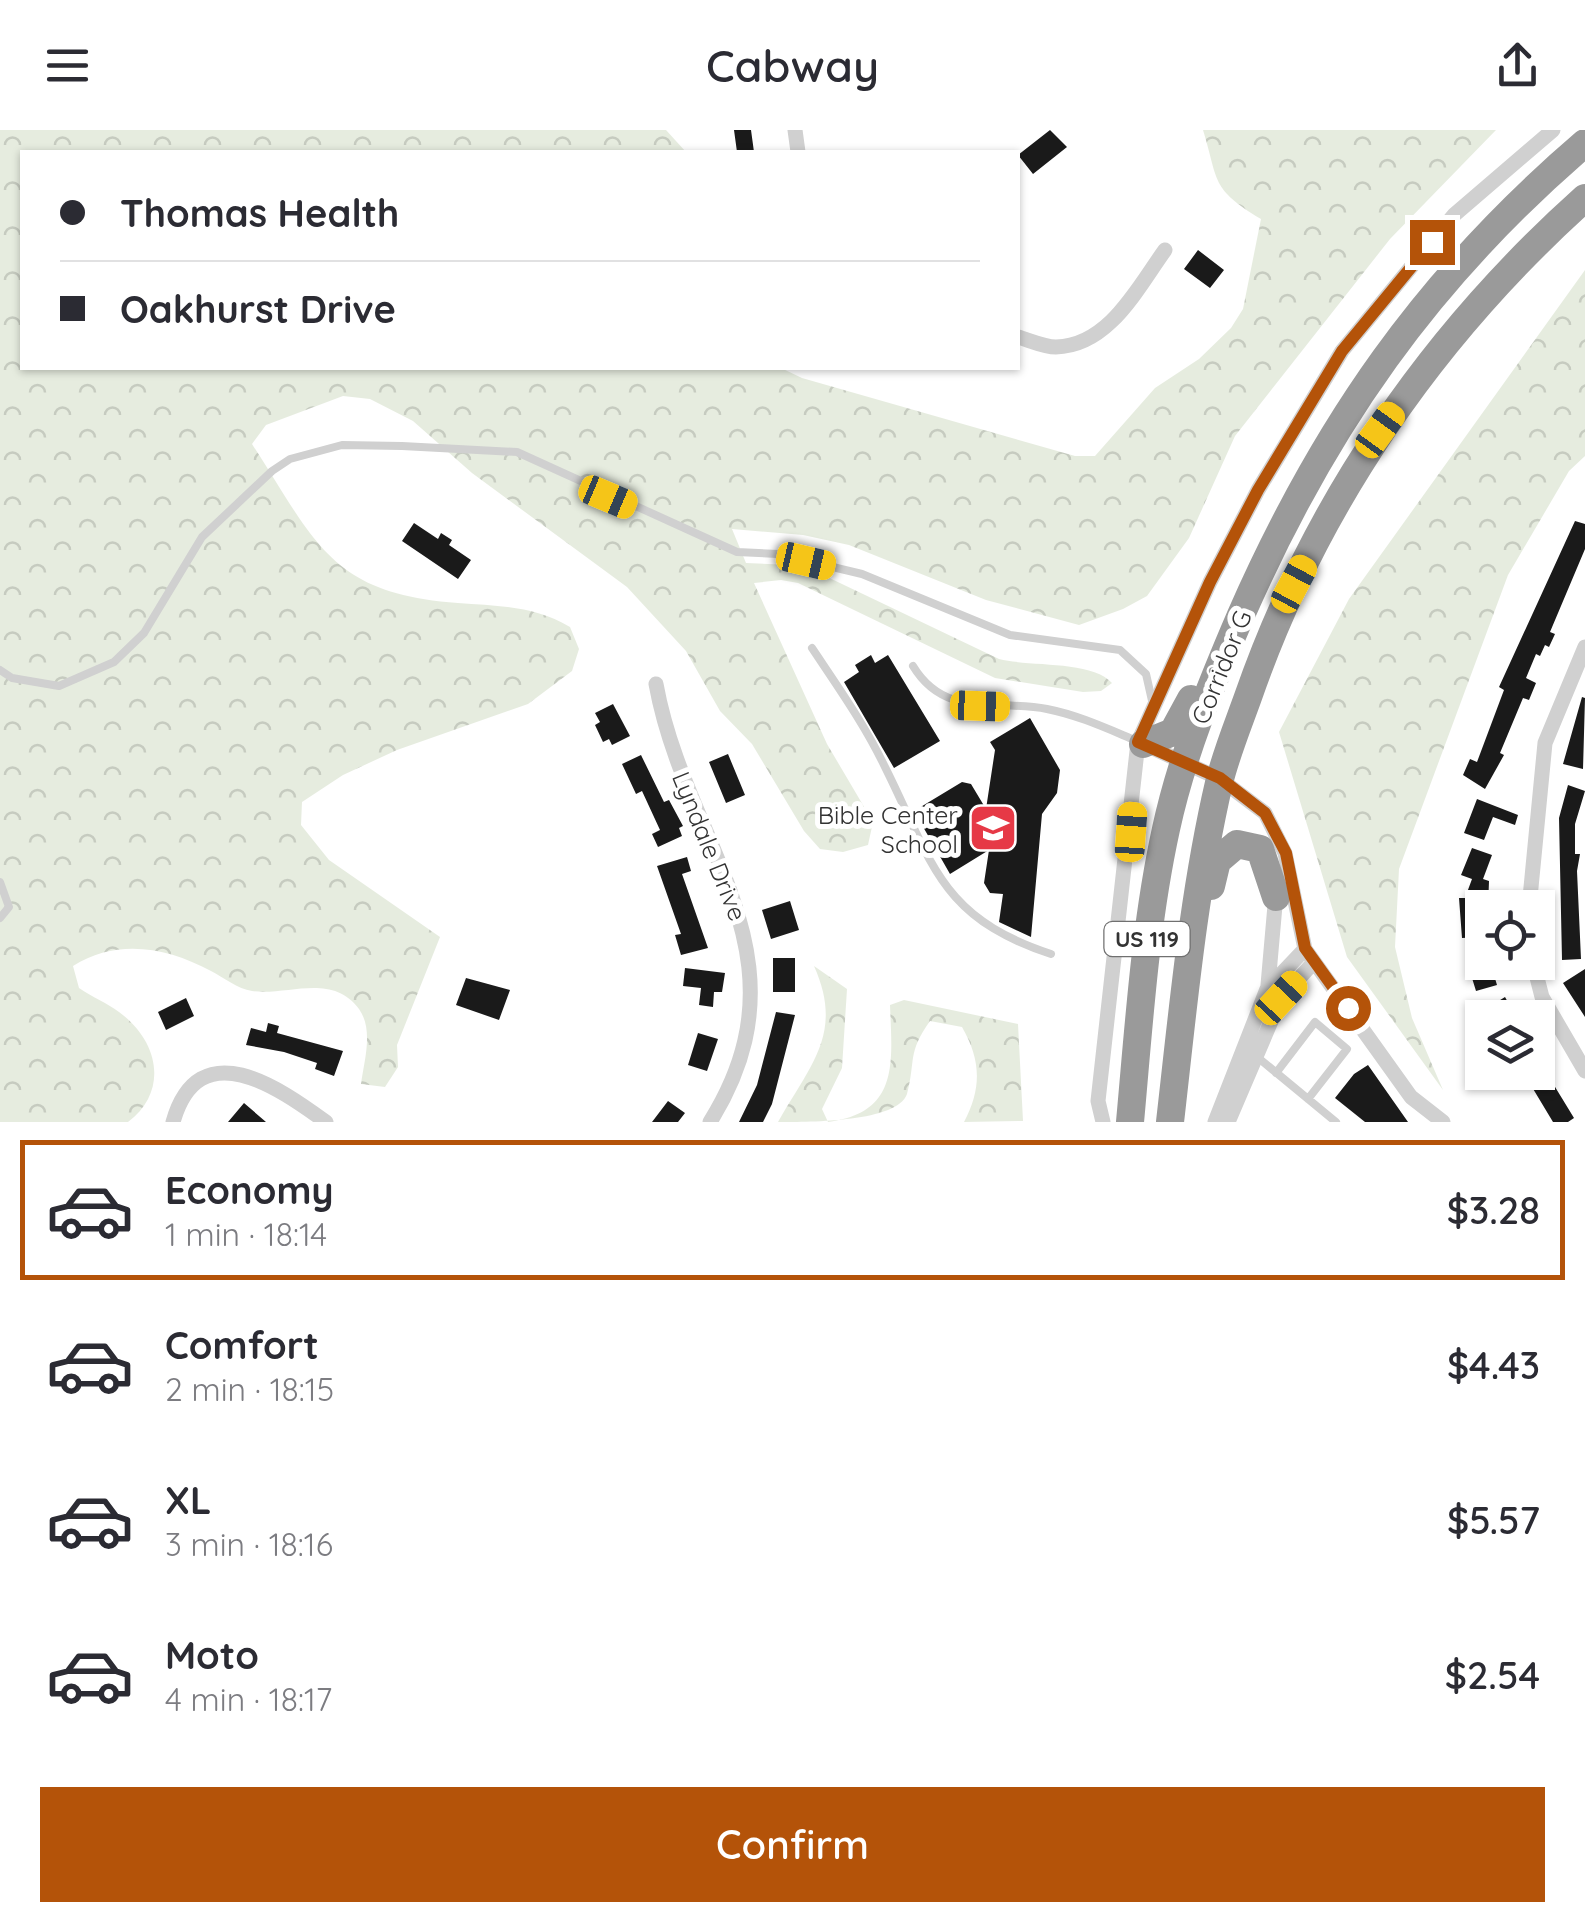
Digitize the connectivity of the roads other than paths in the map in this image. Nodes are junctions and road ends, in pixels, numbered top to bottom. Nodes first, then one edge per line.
1 (1553, 130) edge
2 (1585, 143) edge
3 (1585, 198) edge
4 (1165, 250) dead end
5 (1020, 338) edge
6 (1277, 534) junction
7 (1585, 646) edge
8 (812, 648) dead end
9 (913, 666) dead end
10 (0, 670) edge
11 (656, 684) dead end
12 (1154, 709) junction
13 (1140, 743) junction
14 (1184, 760) junction
15 (1220, 778) junction
16 (1276, 835) junction
17 (0, 882) edge
18 (1531, 890) edge
19 (1276, 897) junction
20 (0, 918) edge
21 (1051, 954) dead end
22 (1310, 955) junction
23 (1538, 980) edge
24 (1267, 989) junction
25 (1180, 1034) junction
26 (1250, 1052) junction
27 (1585, 1071) edge
28 (1276, 1073) junction
29 (1308, 1099) junction
30 (174, 1122) edge
31 (326, 1122) edge
32 (710, 1122) edge
33 (1103, 1122) edge
34 (1130, 1122) edge
35 (1170, 1122) edge
36 (1214, 1122) edge
37 (1228, 1122) edge
38 (1334, 1122) edge
39 (1443, 1122) edge

1 - 12 street
2 - 6 highway, Corridor G / US 119
3 - 15 highway, Corridor G / US 119
4 - 5 street
6 - 13 highway
6 - 14 highway, Corridor G / US 119
7 - 18 street
8 - 21 lane
9 - 13 lane
10 - 12 lane
11 - 32 street, Lyndale Drive
12 - 13 street
13 - 14 street
13 - 33 street
14 - 15 street
14 - 34 highway, Corridor G / US 119
15 - 16 street
15 - 25 highway, Corridor G / US 119
16 - 19 street
16 - 22 street
17 - 20 lane
19 - 24 street
19 - 25 highway
22 - 24 street
22 - 26 street
22 - 39 street
23 - 27 street
24 - 26 street
25 - 35 highway, Corridor G / US 119
26 - 28 lane
26 - 36 street
26 - 37 street
28 - 29 lane
28 - 29 lane
29 - 38 lane
30 - 31 street

